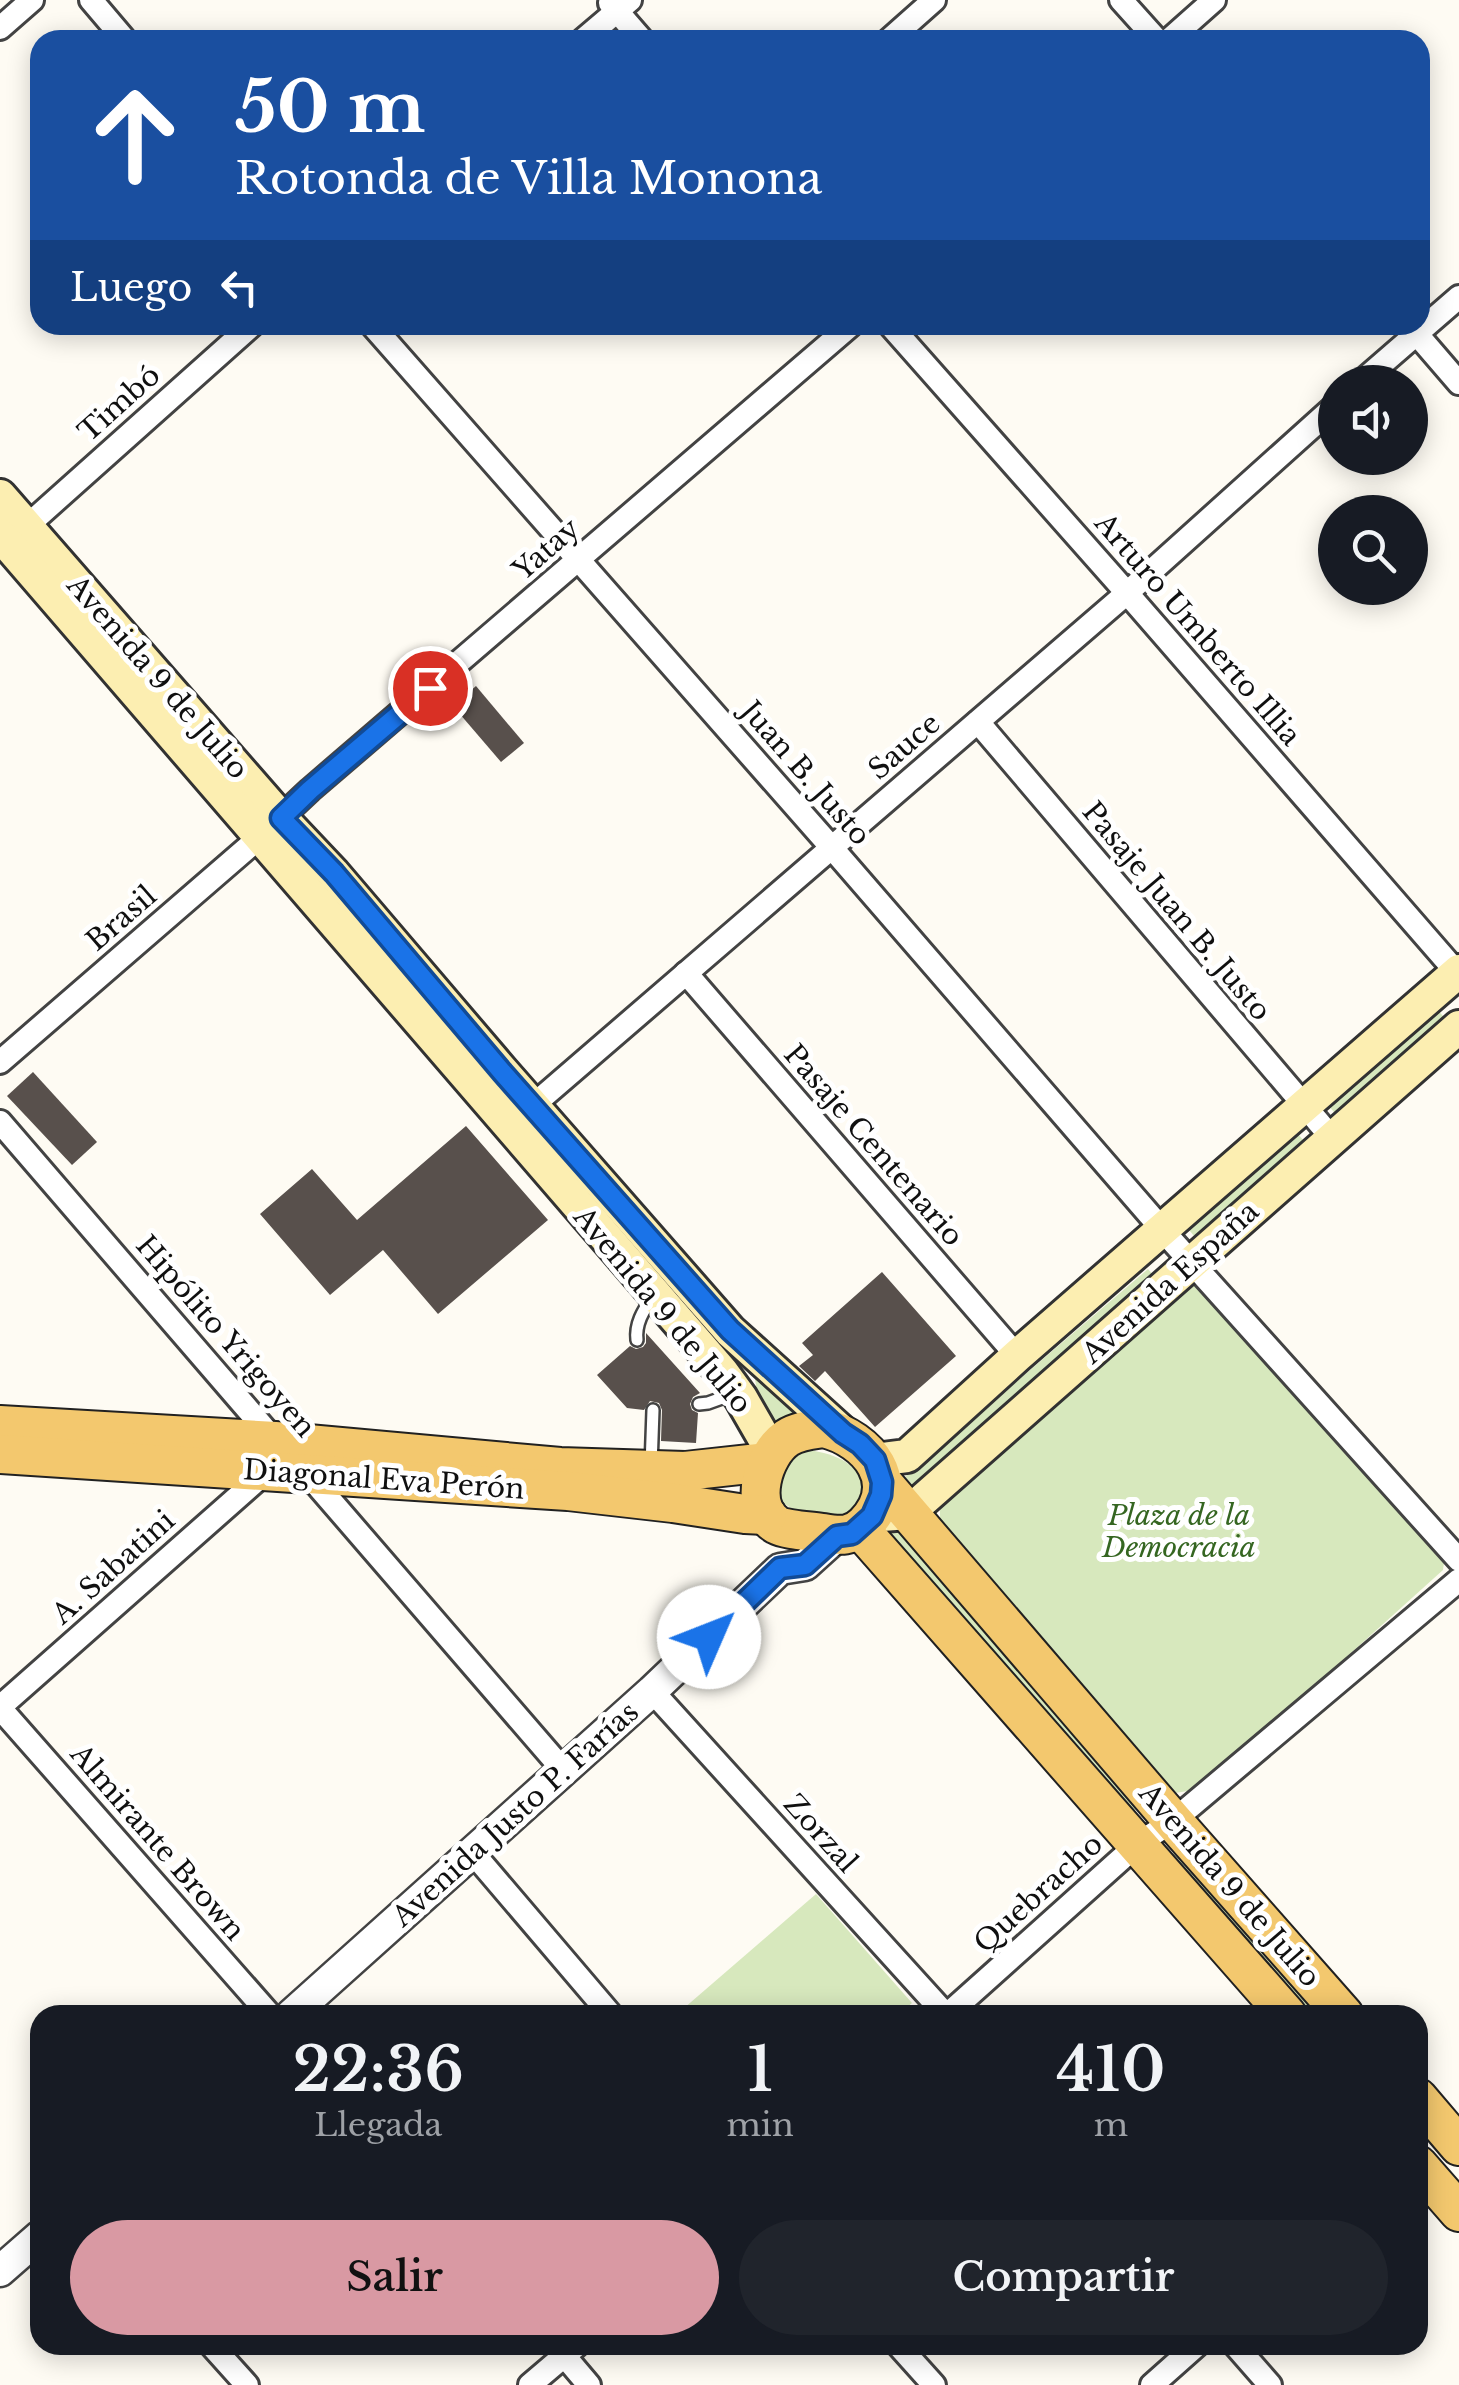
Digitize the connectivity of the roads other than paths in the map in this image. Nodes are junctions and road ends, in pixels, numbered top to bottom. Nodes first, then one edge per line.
1 (32, 0) edge
2 (91, 0) edge
3 (934, 0) edge
4 (1121, 0) edge
5 (1214, 0) edge
6 (618, 4) edge
7 (0, 28) edge
8 (116, 30) edge
9 (593, 30) edge
10 (635, 30) edge
11 (901, 30) edge
12 (1148, 30) edge
13 (1181, 30) edge
14 (1459, 296) edge
15 (1430, 316) edge
16 (241, 335) edge
17 (381, 335) edge
18 (839, 335) edge
19 (899, 335) edge
20 (1406, 335) edge
21 (1417, 335) edge
22 (1378, 365) edge
23 (1459, 383) edge
24 (1318, 421) edge
25 (0, 496) edge
26 (9, 539) edge
27 (578, 561) junction
28 (1127, 592) junction
29 (978, 722) junction
30 (271, 827) junction
31 (832, 848) junction
32 (686, 973) junction
33 (1458, 973) edge
34 (1459, 1028) edge
35 (0, 1062) edge
36 (534, 1105) junction
37 (1304, 1106) junction
38 (0, 1122) edge
39 (508, 1126) junction
40 (1332, 1138) junction
41 (1162, 1230) junction
42 (1192, 1262) junction
43 (654, 1294) junction
44 (636, 1340) dead end
45 (1018, 1356) junction
46 (737, 1393) junction
47 (699, 1404) dead end
48 (653, 1410) dead end
49 (0, 1425) edge
50 (843, 1433) junction
51 (0, 1454) edge
52 (270, 1456) junction
53 (770, 1457) junction
54 (650, 1470) junction
55 (308, 1474) junction
56 (872, 1506) junction
57 (773, 1520) junction
58 (1459, 1560) edge
59 (780, 1568) junction
60 (1459, 1580) edge
61 (652, 1691) junction
62 (0, 1707) edge
63 (564, 1771) junction
64 (1173, 1821) junction
65 (1138, 1843) junction
66 (473, 1853) junction
67 (261, 2005) edge
68 (302, 2005) edge
69 (603, 2005) edge
70 (937, 2005) edge
71 (957, 2005) edge
72 (1278, 2005) edge
73 (1335, 2005) edge
74 (1428, 2110) edge
75 (1452, 2138) edge
76 (1428, 2151) edge
77 (1428, 2176) edge
78 (1459, 2212) edge
79 (30, 2245) edge
80 (0, 2271) edge
81 (220, 2355) edge
82 (559, 2355) edge
83 (569, 2355) edge
84 (907, 2355) edge
85 (1186, 2355) edge
86 (1244, 2355) edge
87 (247, 2385) edge
88 (530, 2385) edge
89 (589, 2385) edge
90 (934, 2385) edge
91 (1152, 2385) edge
92 (1270, 2385) edge

1 - 7 street
2 - 8 street
3 - 11 street
4 - 12 street
5 - 13 street
6 - 9 street
6 - 10 street
14 - 15 street
16 - 26 street, Timbó
17 - 27 street, Juan B. Justo
18 - 27 street, Yatay
19 - 28 street, Arturo Umberto Illia
20 - 22 street
21 - 23 street
24 - 28 street, Sauce
25 - 26 main road, Avenida 9 de Julio
26 - 30 main road, Avenida 9 de Julio
27 - 30 street, Yatay
27 - 31 street, Juan B. Justo
28 - 29 street, Sauce
28 - 33 street, Arturo Umberto Illia
29 - 31 street, Sauce
29 - 37 street, Pasaje Juan B. Justo
30 - 35 street, Brasil
30 - 36 main road, Avenida 9 de Julio
30 - 39 main road, Avenida 9 de Julio
31 - 32 street, Sauce
31 - 41 street, Juan B. Justo
32 - 36 street, Sauce
32 - 45 street, Pasaje Centenario
33 - 37 main road, Avenida España
34 - 40 main road, Avenida España
36 - 39 street, Sauce
36 - 50 main road, Avenida 9 de Julio
37 - 40 street, Pasaje Juan B. Justo
37 - 41 main road, Avenida España
38 - 52 street, Hipólito Yrigoyen
39 - 43 main road, Avenida 9 de Julio
40 - 42 main road, Avenida España
41 - 42 street, Juan B. Justo
41 - 45 main road, Avenida España
42 - 56 main road, Avenida España
42 - 58 street, Juan B. Justo
43 - 44 lane
43 - 46 main road, Avenida 9 de Julio
45 - 56 main road, Avenida España
46 - 47 lane
46 - 53 main road, Avenida 9 de Julio
48 - 54 lane
49 - 52 main road, Diagonal Eva Perón
50 - 53 main road
50 - 56 main road
51 - 52 main road, Diagonal Eva Perón
52 - 54 main road, Diagonal Eva Perón
52 - 55 main road, Diagonal Eva Perón
52 - 62 street, A. Sabatini
53 - 54 main road, Diagonal Eva Perón
53 - 57 main road
55 - 57 main road, Diagonal Eva Perón
55 - 63 street, Hipólito Yrigoyen
56 - 57 main road
56 - 59 street, Avenida Justo P. Farías
56 - 64 main road, Avenida 9 de Julio
56 - 65 main road, Avenida 9 de Julio
57 - 59 street
59 - 61 street, Avenida Justo P. Farías
60 - 64 street, Quebracho
61 - 63 street, Avenida Justo P. Farías
61 - 70 street, Zorzal
62 - 67 street, Almirante Brown
63 - 66 street, Avenida Justo P. Farías
64 - 65 street, Quebracho
64 - 73 main road, Avenida 9 de Julio
65 - 71 street, Quebracho
65 - 72 main road, Avenida 9 de Julio
66 - 68 street, Avenida Justo P. Farías
66 - 69 street
74 - 75 main road
75 - 76 street
77 - 78 main road
79 - 80 street
81 - 87 street
82 - 88 street
83 - 89 street
84 - 90 street
85 - 91 street
86 - 92 street

